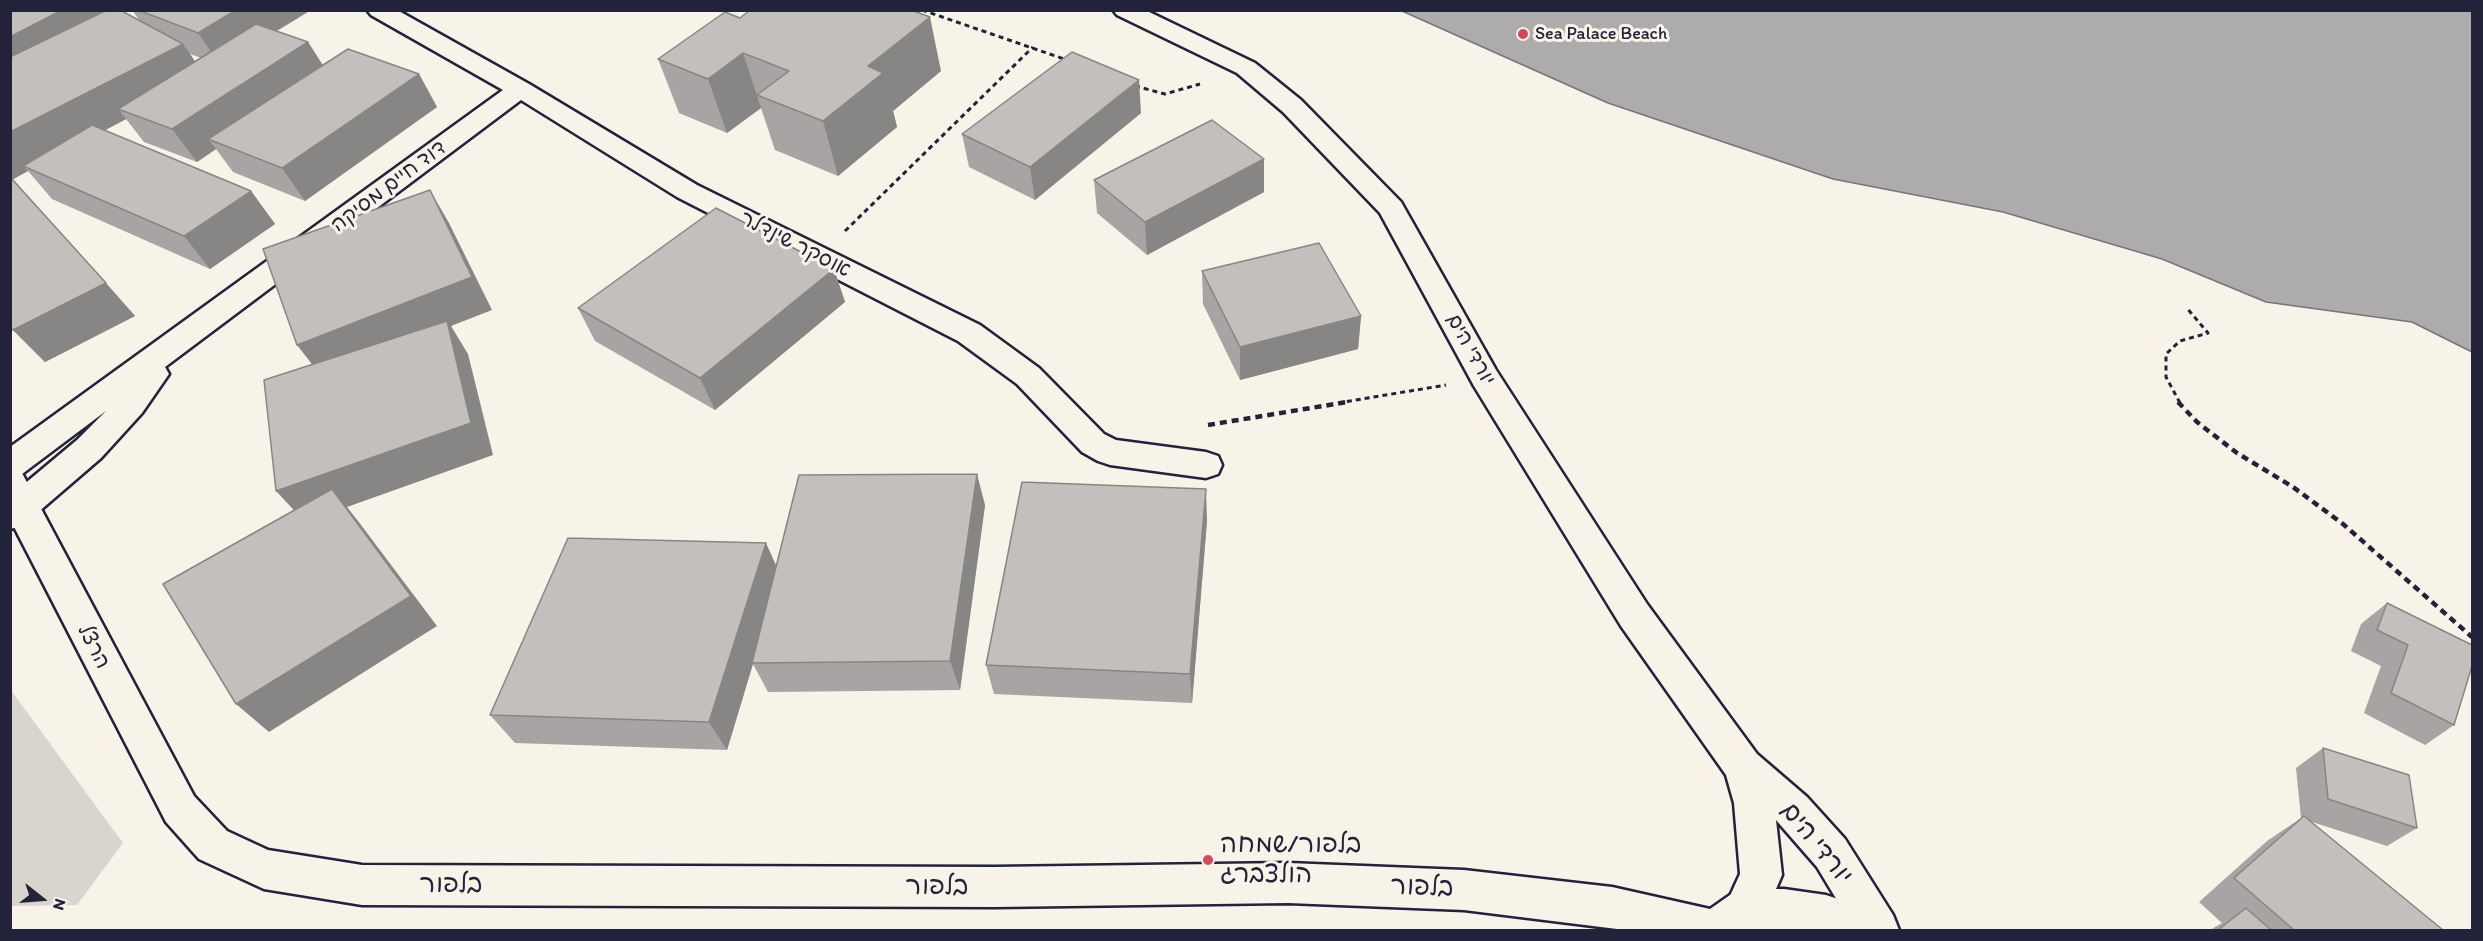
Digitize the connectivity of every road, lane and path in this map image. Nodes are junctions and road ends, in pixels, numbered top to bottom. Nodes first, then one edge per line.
1 (379, 10) edge
2 (922, 10) edge
3 (1125, 10) edge
4 (1032, 47) junction
5 (1076, 64) edge
6 (1246, 68) junction
7 (1131, 85) edge
8 (520, 89) junction
9 (818, 257) junction
10 (2186, 307) dead end
11 (171, 349) junction
12 (1485, 378) junction
13 (10, 465) edge
14 (1206, 465) joint
15 (14, 502) edge
16 (2472, 637) edge
17 (1743, 767) junction
18 (180, 809) joint
19 (1725, 923) edge
20 (1868, 930) edge
21 (1878, 930) edge

1 - 8 street, אוסקר שינדלר
2 - 4 path
3 - 6 street, יורדי הים
4 - 5 path
4 - 9 path
6 - 7 path
6 - 12 street, יורדי הים
8 - 9 street, אוסקר שינדלר
8 - 11 street, דוד חיים מסיקה
9 - 14 street, אוסקר שינדלר
10 - 16 path
11 - 13 street, דוד חיים מסיקה
11 - 15 street, דוד חיים מסיקה
12 - 14 path
12 - 17 street, יורדי הים
15 - 18 street, הרצל
17 - 19 street, יורדי הים
17 - 21 street, יורדי הים
18 - 19 street, בלפור
19 - 20 street, בלפור

